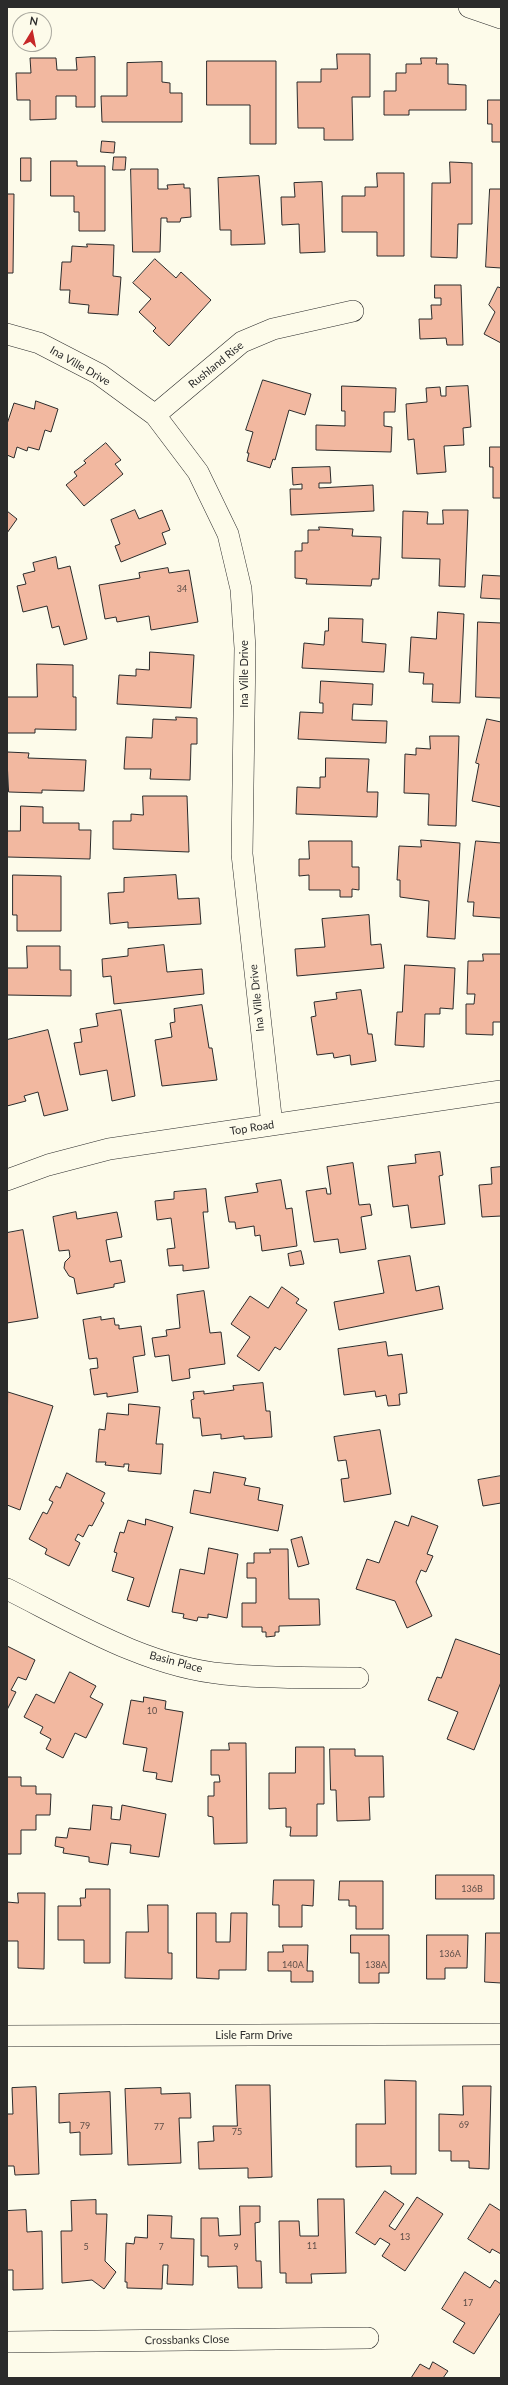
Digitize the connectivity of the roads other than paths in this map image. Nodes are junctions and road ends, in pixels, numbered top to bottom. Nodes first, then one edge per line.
1 (468, 7) edge
2 (501, 18) edge
3 (353, 311) dead end
4 (7, 334) edge
5 (155, 415) junction
6 (501, 1090) edge
7 (272, 1125) junction
8 (7, 1180) edge
9 (7, 1589) edge
10 (358, 1678) dead end
11 (501, 2034) edge
12 (7, 2036) edge
13 (368, 2338) dead end
14 (7, 2342) edge

1 - 2 street
3 - 5 street, Rushland Rise
4 - 5 street, Ina Ville Drive
5 - 7 street, Ina Ville Drive
6 - 7 street, Top Road
7 - 8 street, Top Road
9 - 10 street, Basin Place
11 - 12 street, Lisle Farm Drive
13 - 14 street, Crossbanks Close

